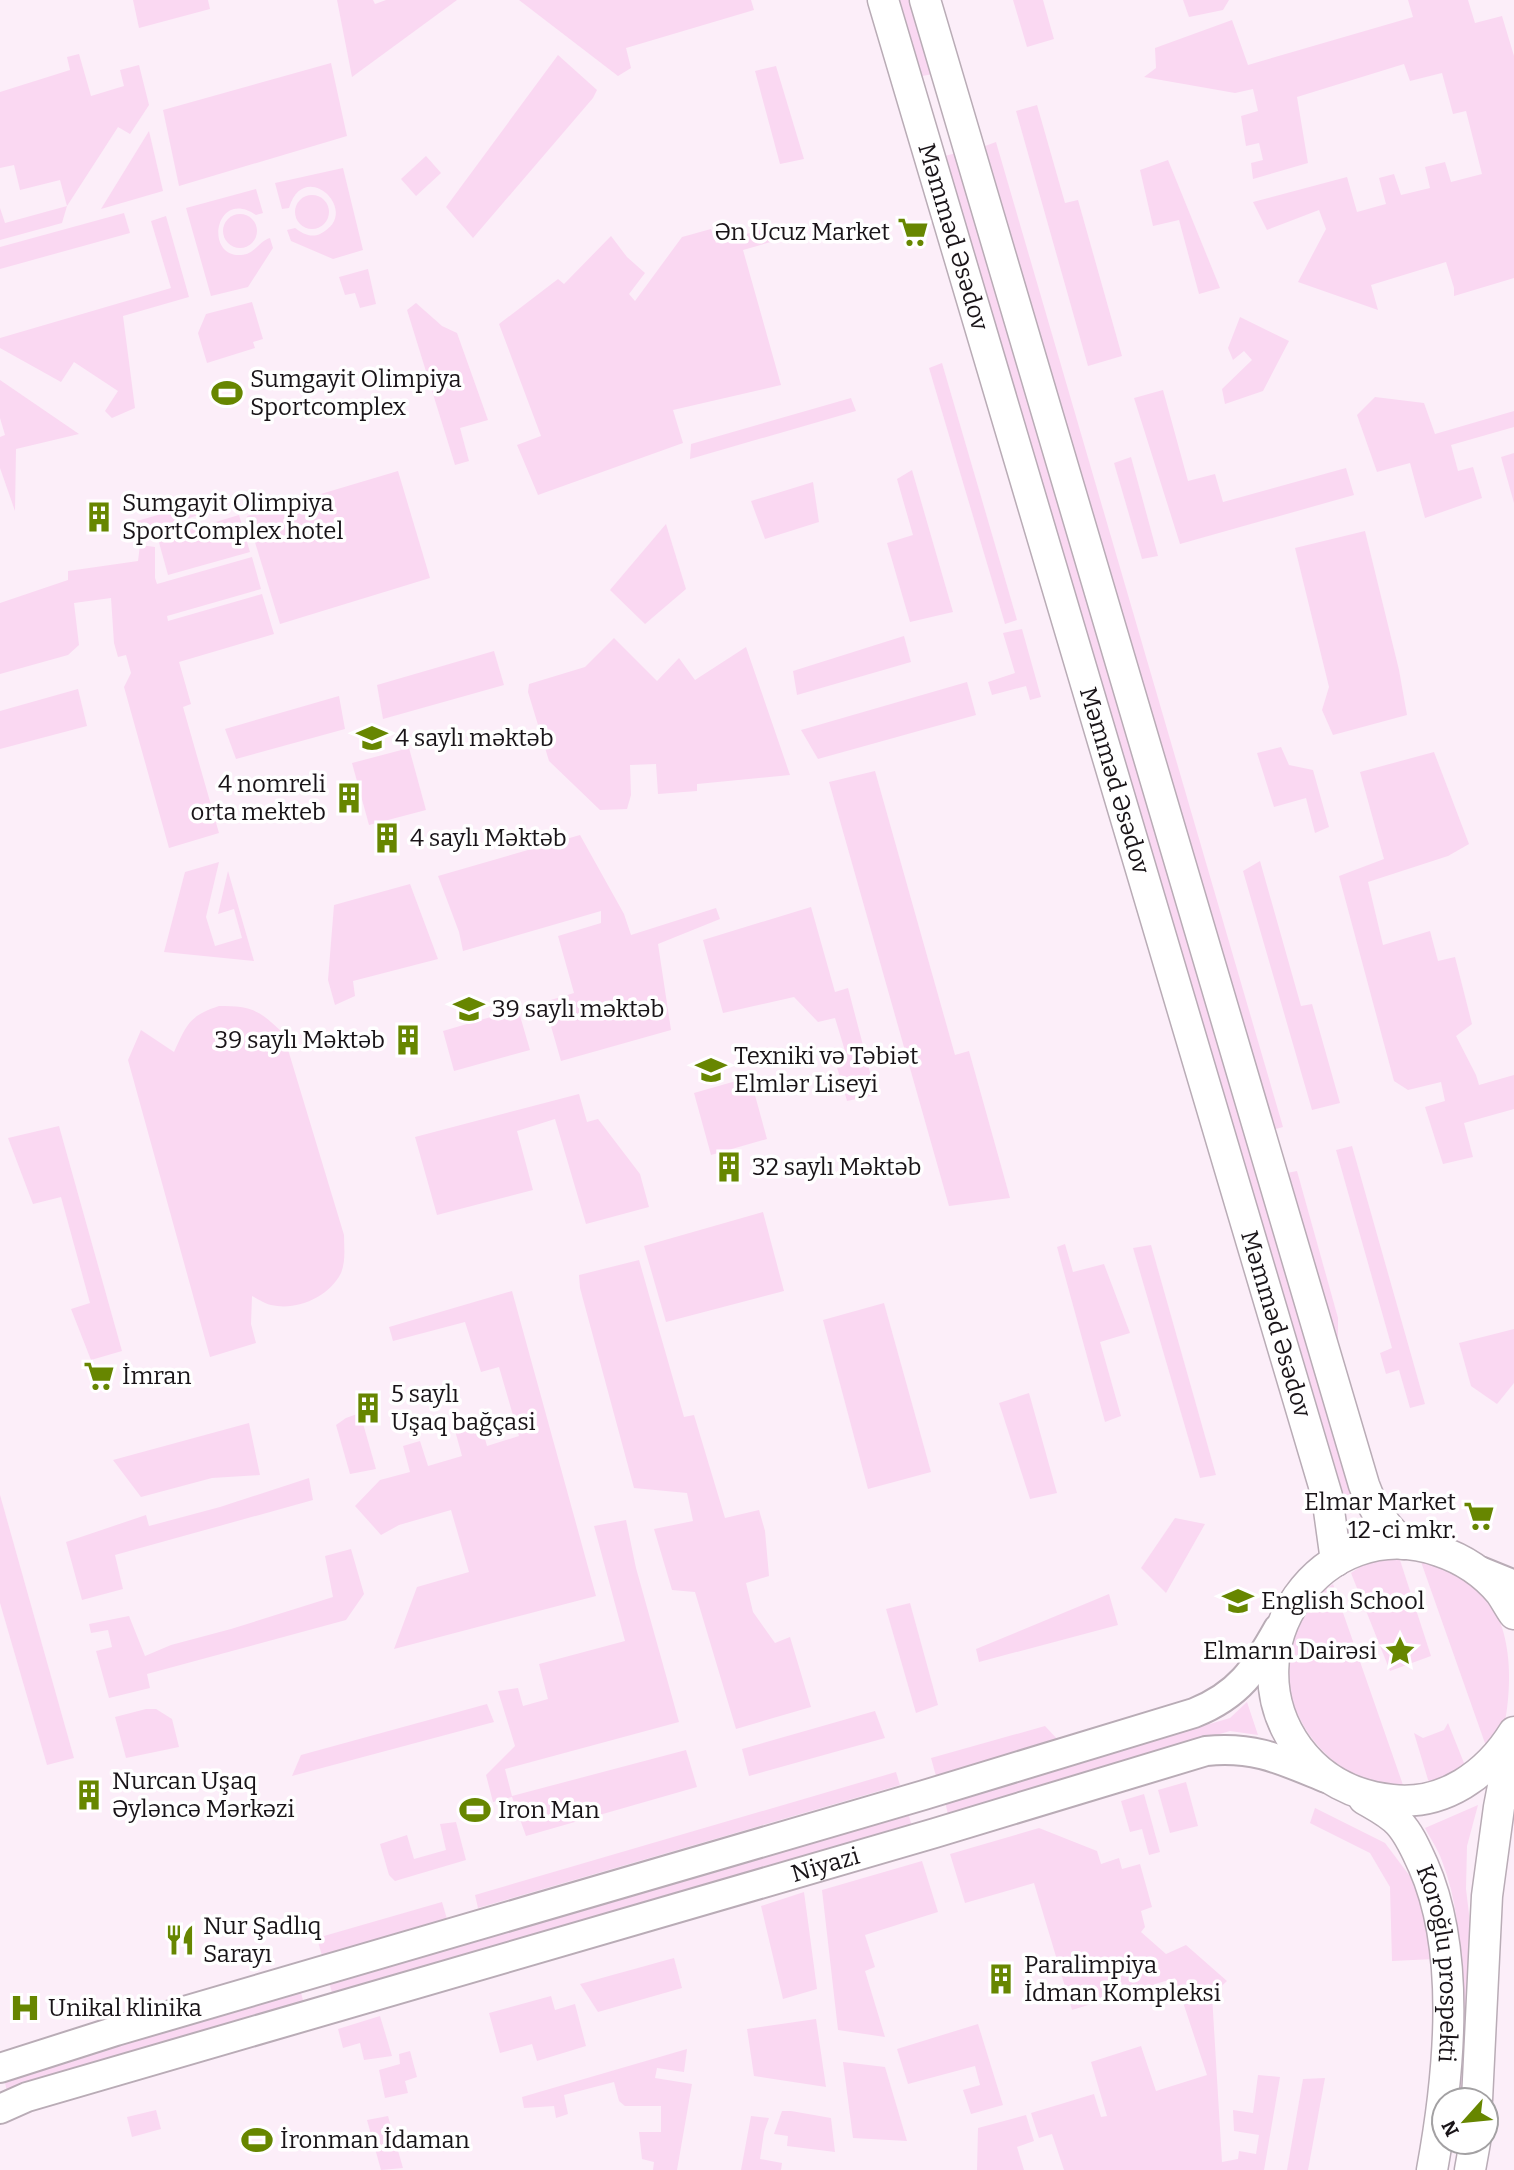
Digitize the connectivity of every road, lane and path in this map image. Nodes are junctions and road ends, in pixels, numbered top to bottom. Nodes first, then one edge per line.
1 (883, 0) edge
2 (925, 0) edge
3 (1327, 1496) junction
4 (1404, 1544) junction
5 (1454, 1556) junction
6 (1336, 1561) junction
7 (1514, 1580) edge
8 (1514, 1614) edge
9 (1283, 1621) junction
10 (1514, 1732) edge
11 (1484, 1770) junction
12 (1340, 1785) junction
13 (924, 1795) junction
14 (935, 1833) junction
15 (1492, 1852) junction
16 (311, 1975) junction
17 (321, 2010) junction
18 (0, 2068) edge
19 (1478, 2086) edge
20 (0, 2109) edge
21 (1432, 2170) edge

1 - 3 main road, Məmməd Əsədov
2 - 4 main road, Məmməd Əsədov
3 - 6 main road, Məmməd Əsədov
3 - 9 main road
4 - 5 main road
4 - 6 main road
5 - 7 street
5 - 8 main road
6 - 9 main road
9 - 12 main road, Koroğlu prospekti
9 - 13 main road
10 - 11 main road
10 - 15 main road, Koroğlu prospekti
11 - 12 main road
11 - 15 main road
12 - 14 main road, Niyazi
12 - 21 main road, Koroğlu prospekti
13 - 14 main road
13 - 16 main road
14 - 17 main road, Niyazi
15 - 19 main road, Koroğlu prospekti
16 - 17 main road
16 - 18 main road
17 - 20 main road, Niyazi

